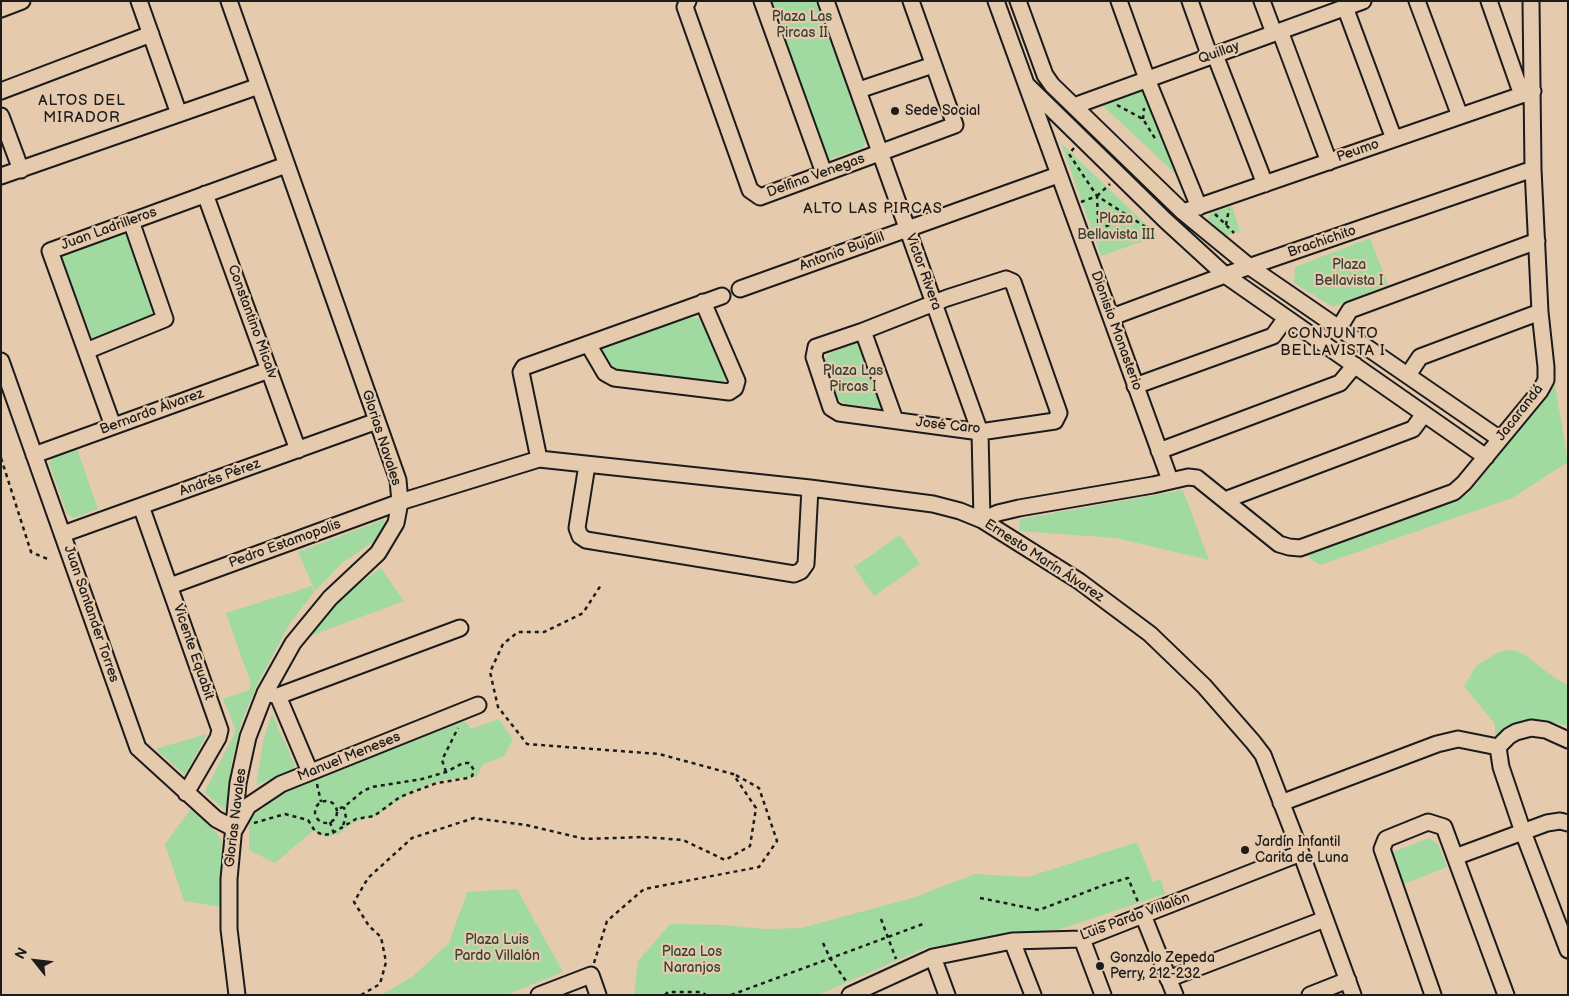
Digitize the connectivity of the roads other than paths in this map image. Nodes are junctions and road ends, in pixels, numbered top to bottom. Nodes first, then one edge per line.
1 (22, 1) edge
2 (139, 1) edge
3 (229, 1) edge
4 (688, 1) edge
5 (762, 1) edge
6 (826, 1) edge
7 (910, 1) edge
8 (996, 1) edge
9 (1018, 1) edge
10 (1119, 1) edge
11 (1190, 1) edge
12 (1262, 1) edge
13 (1363, 1) edge
14 (1417, 1) edge
15 (1489, 1) edge
16 (1531, 1) edge
17 (1342, 6) edge
18 (1, 9) edge
19 (1277, 32) junction
20 (151, 34) junction
21 (1212, 56) junction
22 (933, 65) junction
23 (1147, 79) junction
24 (1027, 84) junction
25 (259, 86) junction
26 (858, 90) junction
27 (1, 91) edge
28 (1527, 93) junction
29 (1074, 106) junction
30 (179, 114) junction
31 (1, 116) edge
32 (1460, 116) junction
33 (1394, 139) junction
34 (880, 153) junction
35 (1329, 162) junction
36 (286, 165) junction
37 (1533, 169) junction
38 (21, 170) junction
39 (824, 173) junction
40 (1058, 175) junction
41 (1, 176) edge
42 (1265, 184) junction
43 (205, 194) junction
44 (1204, 205) junction
45 (1183, 212) junction
46 (132, 221) junction
47 (908, 229) junction
48 (1537, 241) junction
49 (1250, 267) junction
50 (1225, 275) junction
51 (740, 289) dead end
52 (722, 296) dead end
53 (704, 302) junction
54 (934, 304) junction
55 (1540, 312) junction
56 (1112, 317) junction
57 (1286, 318) junction
58 (1339, 328) junction
59 (863, 331) junction
60 (588, 344) junction
61 (86, 351) junction
62 (1, 361) edge
63 (1355, 365) junction
64 (269, 370) junction
65 (1408, 375) junction
66 (1135, 386) junction
67 (1424, 414) junction
68 (895, 420) junction
69 (377, 421) junction
70 (113, 426) junction
71 (980, 432) junction
72 (1500, 439) junction
73 (298, 450) junction
74 (1159, 451) junction
75 (34, 455) junction
76 (1486, 457) junction
77 (539, 460) junction
78 (587, 464) junction
79 (1170, 480) junction
80 (810, 488) junction
81 (1226, 500) junction
82 (400, 502) junction
83 (141, 506) junction
84 (982, 520) junction
85 (63, 534) junction
86 (170, 586) junction
87 (460, 628) dead end
88 (271, 695) junction
89 (472, 708) road end
90 (1568, 740) edge
91 (1498, 747) junction
92 (310, 772) junction
93 (186, 793) junction
94 (1281, 803) junction
95 (1568, 823) edge
96 (235, 830) junction
97 (1523, 832) junction
98 (1301, 853) junction
99 (1455, 857) junction
100 (1143, 914) junction
101 (1325, 919) junction
102 (1082, 939) junction
103 (1012, 942) junction
104 (1568, 950) edge
105 (933, 957) junction
106 (1168, 979) junction
107 (1348, 980) junction
108 (853, 994) edge
109 (237, 995) edge
110 (539, 995) edge
111 (598, 995) edge
112 (947, 995) edge
113 (1033, 995) edge
114 (1103, 995) edge
115 (1174, 995) edge
116 (1310, 995) edge
117 (1353, 995) edge
118 (1432, 995) edge
119 (1506, 995) edge

1 - 18 street
2 - 20 street
3 - 25 street, Glorias Navales
4 - 39 street, Delfina Venegas
5 - 39 street
6 - 26 street, Victor Rivera
7 - 22 street, Delfina Venegas
8 - 24 street, Dionisio Monasterio
9 - 29 street
10 - 23 street
11 - 21 street
12 - 19 street
13 - 17 street, Quillay
14 - 32 street
15 - 28 street
16 - 28 street, Jacarandá
17 - 19 street, Quillay
17 - 33 street
19 - 21 street, Quillay
19 - 35 street
20 - 27 street
20 - 30 street
21 - 23 street, Quillay
21 - 42 street
22 - 26 street
22 - 34 street, Delfina Venegas
23 - 29 street, Quillay
23 - 44 street
24 - 40 street, Dionisio Monasterio
24 - 50 street
25 - 30 street
25 - 36 street, Glorias Navales
26 - 34 street, Victor Rivera
28 - 32 street, Peumo
28 - 37 street, Jacarandá
29 - 45 street
30 - 38 street
31 - 38 street
32 - 33 street, Peumo
33 - 35 street, Peumo
34 - 39 street, Delfina Venegas
34 - 47 street, Victor Rivera
35 - 42 street, Peumo
36 - 43 street, Juan Ladrilleros
36 - 69 street, Glorias Navales
37 - 48 street, Jacarandá
37 - 49 street, Brachichito
38 - 41 street
40 - 47 street, Antonio Bujalil
40 - 56 street, Dionisio Monasterio
42 - 44 street, Peumo
43 - 46 street, Juan Ladrilleros
43 - 64 street, Constantino Micalv
44 - 45 street, Peumo
45 - 49 street
46 - 61 street
46 - 61 street, Juan Ladrilleros
47 - 51 street, Antonio Bujalil
47 - 54 street, Victor Rivera
48 - 55 street, Jacarandá
48 - 58 street
49 - 50 street, Brachichito
49 - 58 street
50 - 56 street, Brachichito
50 - 57 street
52 - 53 street
53 - 60 street
53 - 60 street
54 - 59 street, José Caro
54 - 71 street, Victor Rivera
54 - 71 street, José Caro
55 - 65 street
55 - 72 street, Jacarandá
56 - 66 street, Dionisio Monasterio
57 - 63 street
57 - 66 street
58 - 65 street
59 - 68 street
59 - 68 street, José Caro
60 - 77 street
61 - 70 street, Juan Ladrilleros
62 - 75 street, Juan Santander Torres
63 - 67 street
63 - 74 street
64 - 70 street, Bernardo Álvarez
64 - 73 street, Constantino Micalv
65 - 72 street
66 - 74 street, Dionisio Monasterio
67 - 76 street
67 - 81 street
68 - 71 street, José Caro
69 - 73 street, Andrés Pérez
69 - 82 street, Glorias Navales
70 - 75 street, Bernardo Álvarez
71 - 84 street, Victor Rivera
72 - 76 street, Jacarandá
73 - 83 street, Andrés Pérez
74 - 79 street, Dionisio Monasterio
75 - 85 street, Juan Santander Torres
76 - 81 street, Jacarandá
77 - 78 street, Ernesto Marín Álvarez
77 - 82 street, Pedro Estamopolis
78 - 80 street, Ernesto Marín Álvarez
78 - 80 street
79 - 81 street, Jacarandá
79 - 84 street
80 - 84 street, Ernesto Marín Álvarez
82 - 86 street, Pedro Estamopolis
82 - 88 street, Glorias Navales
83 - 85 street, Andrés Pérez
83 - 86 street, Vicente Equabit
84 - 94 street, Ernesto Marín Álvarez
85 - 93 street, Juan Santander Torres
86 - 93 street, Vicente Equabit
87 - 88 street
88 - 92 street
88 - 96 street, Glorias Navales
89 - 92 street, Manuel Meneses
90 - 91 street
91 - 94 street
91 - 97 street
92 - 96 street, Manuel Meneses
93 - 96 street, Juan Santander Torres
94 - 98 street, Ernesto Marín Álvarez
95 - 97 street
96 - 109 street, Glorias Navales
97 - 99 street
97 - 104 street
98 - 100 street, Luis Pardo Villalón
98 - 101 street, Ernesto Marín Álvarez
99 - 118 street
99 - 119 street
100 - 102 street, Luis Pardo Villalón
100 - 106 street
101 - 106 street
101 - 107 street, Ernesto Marín Álvarez
102 - 103 street, Luis Pardo Villalón
102 - 114 street
103 - 105 street, Luis Pardo Villalón
103 - 113 street
105 - 108 street, Luis Pardo Villalón
105 - 112 street
106 - 115 street
107 - 116 street
107 - 117 street, Ernesto Marín Álvarez
110 - 111 street

